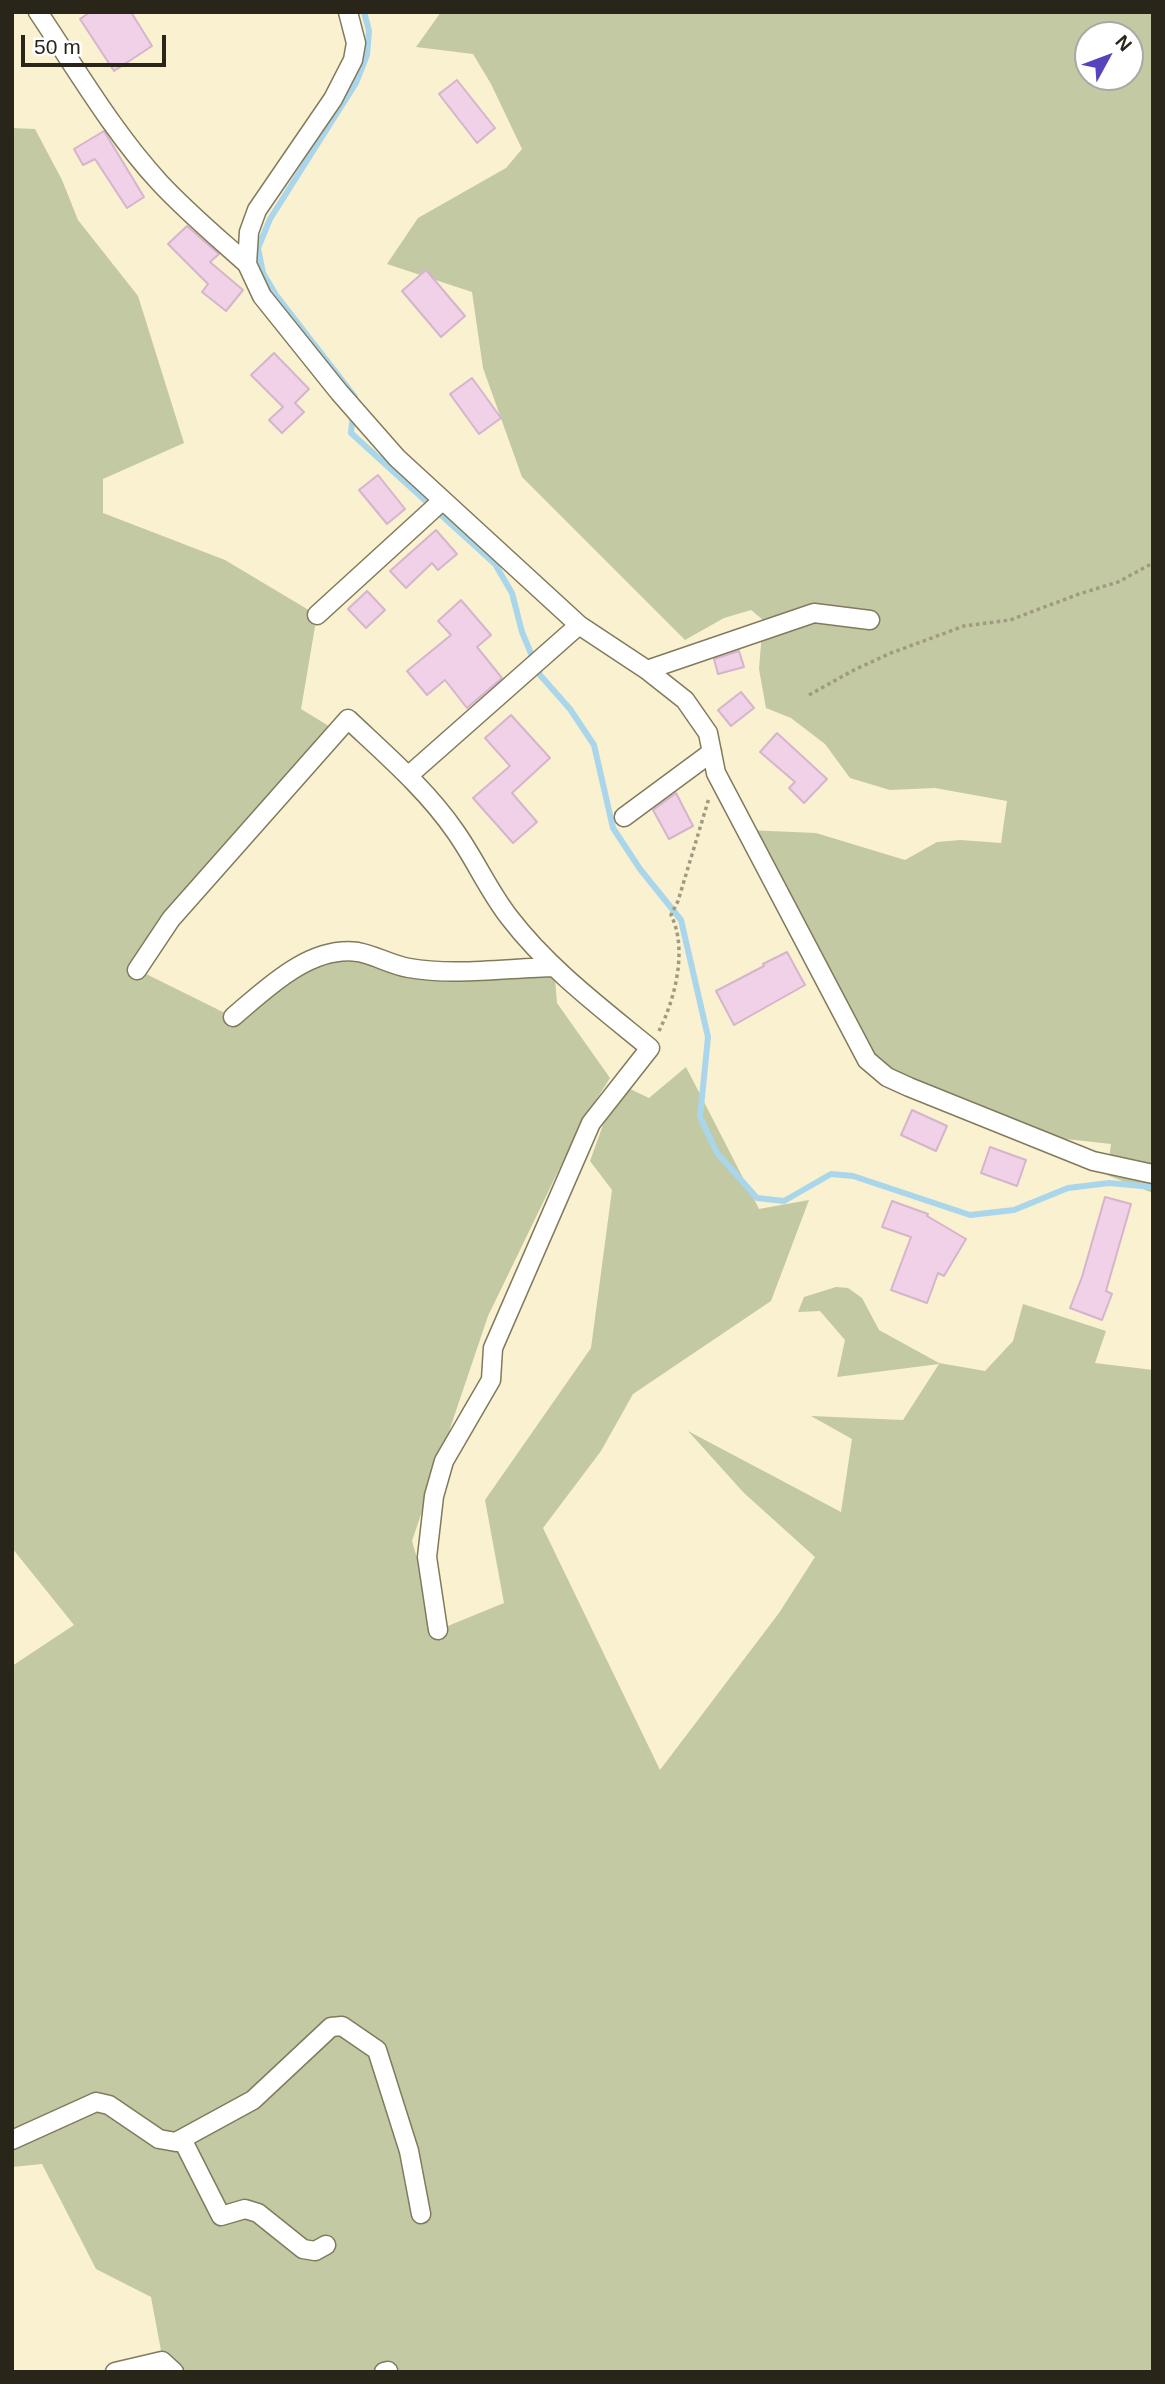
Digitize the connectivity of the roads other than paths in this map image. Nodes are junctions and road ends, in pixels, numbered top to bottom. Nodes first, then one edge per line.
1 (38, 12) edge
2 (348, 12) edge
3 (247, 264) junction
4 (443, 500) junction
5 (317, 615) dead end
6 (870, 620) dead end
7 (579, 625) junction
8 (647, 670) junction
9 (712, 752) junction
10 (408, 776) junction
11 (624, 817) dead end
12 (554, 967) junction
13 (138, 970) dead end
14 (233, 1017) dead end
15 (1153, 1174) edge
16 (438, 1630) dead end
17 (182, 2138) junction
18 (12, 2140) edge
19 (421, 2214) dead end
20 (326, 2245) dead end
21 (115, 2372) edge
22 (174, 2372) edge

1 - 3 street
2 - 3 street
3 - 4 street
4 - 5 street
4 - 7 street
6 - 8 street
7 - 8 street
7 - 10 street
8 - 9 street
9 - 11 street
9 - 15 street
10 - 12 street
10 - 13 street
12 - 14 street
12 - 16 street
17 - 18 street
17 - 19 street
17 - 20 street
21 - 22 street

